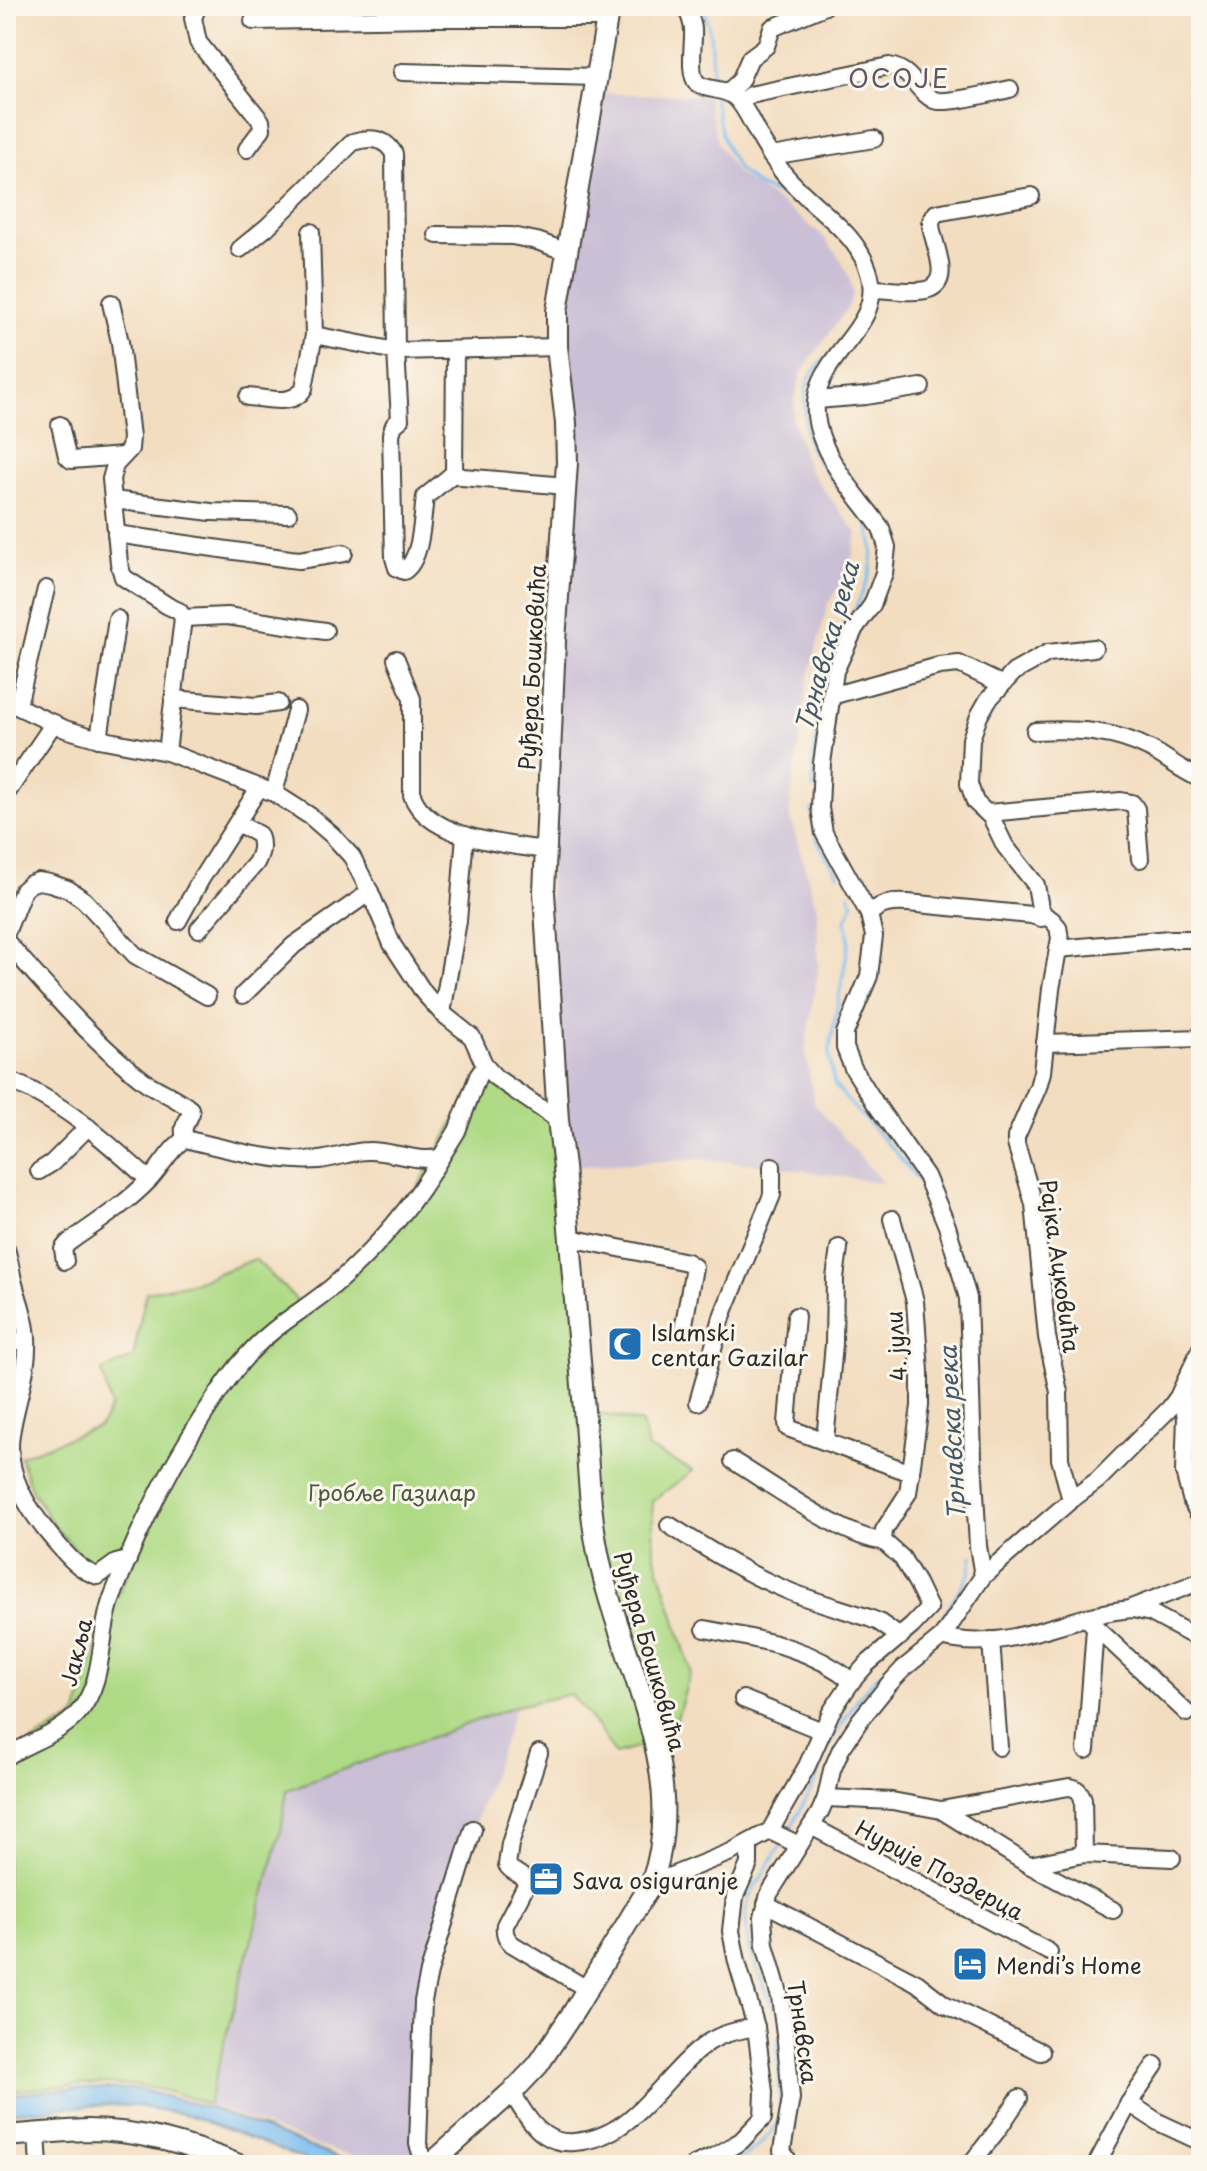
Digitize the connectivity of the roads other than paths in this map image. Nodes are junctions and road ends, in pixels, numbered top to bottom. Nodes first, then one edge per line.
1 (198, 6) edge
2 (686, 6) edge
3 (825, 6) edge
4 (608, 12) edge
5 (253, 21) dead end
6 (402, 72) dead end
7 (598, 77) junction
8 (1010, 89) dead end
9 (730, 95) junction
10 (874, 139) dead end
11 (247, 149) dead end
12 (771, 156) junction
13 (1031, 196) dead end
14 (311, 232) dead end
15 (437, 235) dead end
16 (240, 249) dead end
17 (567, 252) junction
18 (872, 289) junction
19 (111, 303) dead end
20 (314, 335) junction
21 (557, 347) junction
22 (455, 350) junction
23 (396, 351) junction
24 (921, 387) dead end
25 (248, 397) dead end
26 (817, 400) junction
27 (60, 425) dead end
28 (123, 456) junction
29 (454, 473) junction
30 (567, 486) junction
31 (113, 500) junction
32 (288, 514) dead end
33 (116, 534) junction
34 (344, 553) dead end
35 (46, 589) dead end
36 (183, 618) junction
37 (117, 619) dead end
38 (325, 631) dead end
39 (1094, 648) dead end
40 (396, 659) dead end
41 (1001, 684) junction
42 (831, 696) junction
43 (173, 699) junction
44 (12, 703) edge
45 (278, 703) dead end
46 (296, 710) dead end
47 (54, 723) junction
48 (1035, 731) dead end
49 (99, 739) junction
50 (167, 752) junction
51 (1201, 779) edge
52 (267, 791) junction
53 (6, 794) edge
54 (988, 813) junction
55 (237, 825) junction
56 (465, 835) junction
57 (545, 850) junction
58 (1140, 859) dead end
59 (370, 892) junction
60 (869, 914) junction
61 (1045, 916) junction
62 (178, 921) dead end
63 (199, 929) dead end
64 (6, 933) edge
65 (1201, 939) edge
66 (6, 941) edge
67 (1058, 949) junction
68 (243, 995) dead end
69 (207, 996) dead end
70 (442, 1013) junction
71 (1201, 1038) edge
72 (1045, 1043) junction
73 (485, 1066) junction
74 (6, 1079) edge
75 (558, 1120) junction
76 (88, 1127) junction
77 (185, 1139) junction
78 (441, 1157) junction
79 (772, 1166) dead end
80 (39, 1171) dead end
81 (149, 1180) junction
82 (892, 1219) dead end
83 (570, 1238) junction
84 (839, 1248) dead end
85 (6, 1249) edge
86 (65, 1261) dead end
87 (796, 1316) dead end
88 (684, 1324) dead end
89 (27, 1340) junction
90 (6, 1342) edge
91 (1200, 1354) edge
92 (1181, 1391) junction
93 (698, 1402) dead end
94 (825, 1441) junction
95 (733, 1461) dead end
96 (911, 1473) junction
97 (1071, 1500) junction
98 (1201, 1518) edge
99 (669, 1525) dead end
100 (883, 1541) junction
101 (128, 1560) junction
102 (983, 1576) junction
103 (1201, 1581) edge
104 (1126, 1610) junction
105 (1090, 1623) junction
106 (705, 1629) dead end
107 (900, 1637) junction
108 (942, 1637) junction
109 (991, 1640) junction
110 (1201, 1640) edge
111 (852, 1681) junction
112 (743, 1699) dead end
113 (1187, 1713) dead end
114 (822, 1731) junction
115 (999, 1747) dead end
116 (1086, 1750) dead end
117 (539, 1753) dead end
118 (6, 1757) edge
119 (826, 1798) junction
120 (941, 1810) junction
121 (811, 1826) junction
122 (473, 1829) dead end
123 (772, 1832) junction
124 (749, 1843) junction
125 (796, 1844) junction
126 (1084, 1854) junction
127 (1172, 1858) dead end
128 (1029, 1865) junction
129 (651, 1884) junction
130 (766, 1904) junction
131 (1113, 1910) dead end
132 (1049, 1952) dead end
133 (587, 1989) junction
134 (756, 2027) junction
135 (1041, 2052) dead end
136 (1155, 2065) dead end
137 (511, 2092) junction
138 (1019, 2098) dead end
139 (1129, 2103) junction
140 (37, 2134) junction
141 (6, 2136) edge
142 (1201, 2142) edge
143 (211, 2159) edge
144 (39, 2165) edge
145 (239, 2165) edge
146 (429, 2165) edge
147 (694, 2165) edge
148 (791, 2165) edge
149 (970, 2165) edge
150 (1096, 2165) edge

1 - 11 street
2 - 9 street
3 - 9 street
4 - 5 street, Руђера Бошковића
4 - 7 main road, Руђера Бошковића
6 - 7 street
7 - 17 main road, Руђера Бошковића
8 - 9 street
9 - 12 street
10 - 12 street
12 - 18 street
13 - 18 street
14 - 20 street
15 - 17 street
16 - 23 street
17 - 21 main road, Руђера Бошковића
18 - 26 street
19 - 28 street
20 - 23 street
20 - 25 street
21 - 22 street
21 - 30 main road, Руђера Бошковића
22 - 23 street
22 - 29 street
23 - 29 street
24 - 26 street
26 - 42 street
27 - 28 street
28 - 31 street
29 - 30 street
30 - 57 main road, Руђера Бошковића
31 - 32 street
31 - 33 street
33 - 34 street
33 - 36 street
35 - 44 street
36 - 38 street
36 - 43 street
37 - 49 street
39 - 41 street
40 - 56 street
41 - 42 street
41 - 54 street
42 - 60 street
43 - 45 street
43 - 50 street
44 - 47 street
46 - 52 street
47 - 49 street
47 - 53 street
48 - 51 street
49 - 50 street
50 - 52 street
52 - 55 street
52 - 59 street
54 - 58 street
54 - 61 street
55 - 62 street
55 - 63 street
56 - 57 street
56 - 70 street
57 - 75 main road, Руђера Бошковића
59 - 68 street
59 - 70 street
60 - 61 street
60 - 102 street
61 - 67 street
64 - 69 street
65 - 67 street
66 - 77 street
67 - 72 street, Рајка Ацковића
70 - 73 street
71 - 72 street
72 - 97 street, Рајка Ацковића
73 - 75 street
73 - 78 street, Јакља
74 - 76 street
75 - 83 main road, Руђера Бошковића
76 - 80 street
76 - 81 street
77 - 78 street
77 - 81 street
78 - 101 street, Јакља
79 - 93 street
81 - 86 street
82 - 96 street, 4. јули
83 - 88 street
83 - 129 main road, Руђера Бошковића
84 - 94 street
85 - 89 street
87 - 94 street
89 - 90 street
89 - 101 street
91 - 92 street
92 - 97 street
92 - 98 street
94 - 96 street
95 - 100 street
96 - 100 street, 4. јули
97 - 102 street
99 - 107 street
100 - 107 street
101 - 118 street, Јакља
102 - 108 street
103 - 104 street
104 - 105 street
104 - 110 street
105 - 109 street
105 - 113 street
105 - 116 street
106 - 111 street
107 - 111 street
108 - 109 street
108 - 119 street
109 - 115 street
111 - 114 street
112 - 114 street
114 - 123 street
117 - 133 street
119 - 120 street, Нурије Поздерца
119 - 121 street
120 - 126 street, Нурије Поздерца
120 - 128 street, Нурије Поздерца
121 - 125 street
121 - 132 street, Нурије Поздерца
122 - 146 street, Руђера Бошковића
123 - 124 street
123 - 125 street
124 - 129 street
124 - 134 street
125 - 130 street
126 - 127 street, Нурије Поздерца
126 - 128 street, Нурије Поздерца
128 - 131 street, Нурије Поздерца
129 - 133 main road, Руђера Бошковића
130 - 135 street
130 - 148 street, Трнавска
133 - 137 main road, Руђера Бошковића
134 - 137 street
134 - 147 street
136 - 139 street
137 - 146 main road, Руђера Бошковића
138 - 149 street
139 - 142 street
139 - 150 street
140 - 141 main road
140 - 143 main road
140 - 144 street
143 - 145 main road

